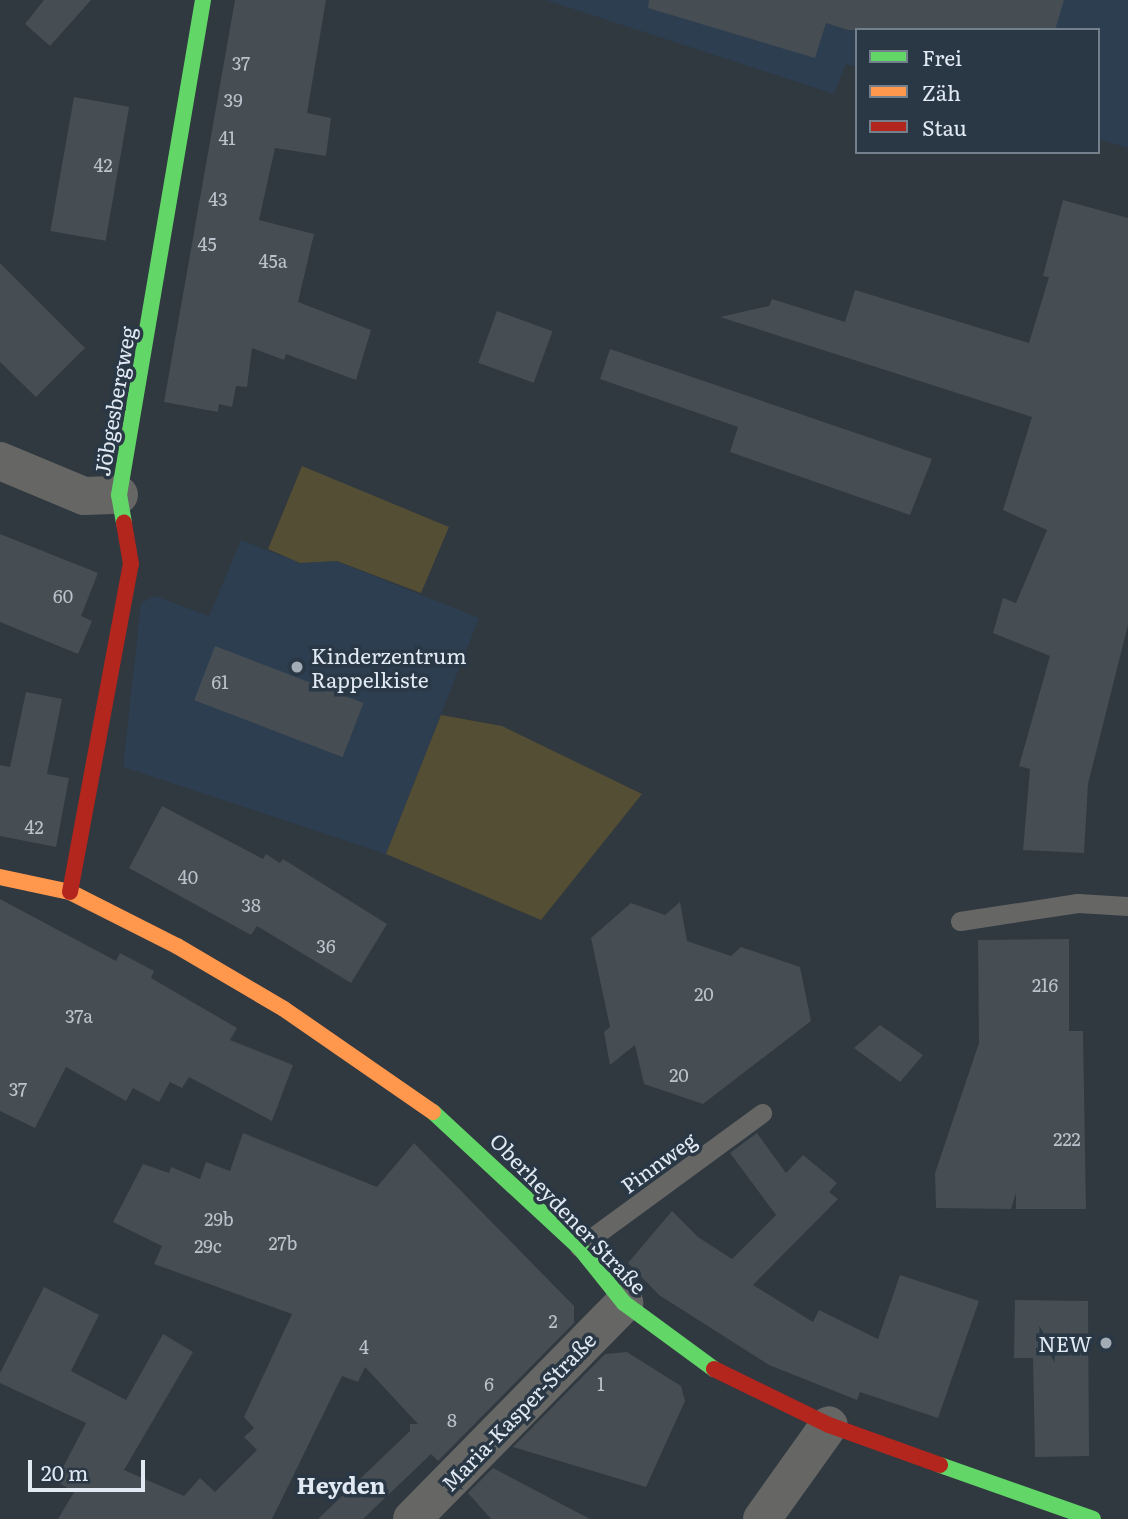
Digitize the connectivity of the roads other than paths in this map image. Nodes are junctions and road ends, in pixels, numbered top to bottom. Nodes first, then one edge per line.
1 (203, 0) edge
2 (0, 461) edge
3 (119, 495) junction
4 (0, 877) edge
5 (70, 892) junction
6 (1128, 906) edge
7 (960, 921) dead end
8 (762, 1113) dead end
9 (579, 1247) junction
10 (624, 1303) junction
11 (829, 1425) junction
12 (412, 1519) edge
13 (762, 1519) edge
14 (1093, 1519) edge

1 - 3 street, Jöbgesbergweg
2 - 3 street
3 - 5 street, Jöbgesbergweg
4 - 5 street, Oberheydener Straße
5 - 9 street, Oberheydener Straße
6 - 7 lane
8 - 9 lane, Pinnweg
9 - 10 street, Oberheydener Straße
10 - 11 street, Oberheydener Straße
10 - 12 street, Maria-Kasper-Straße
11 - 13 street
11 - 14 street, Oberheydener Straße

